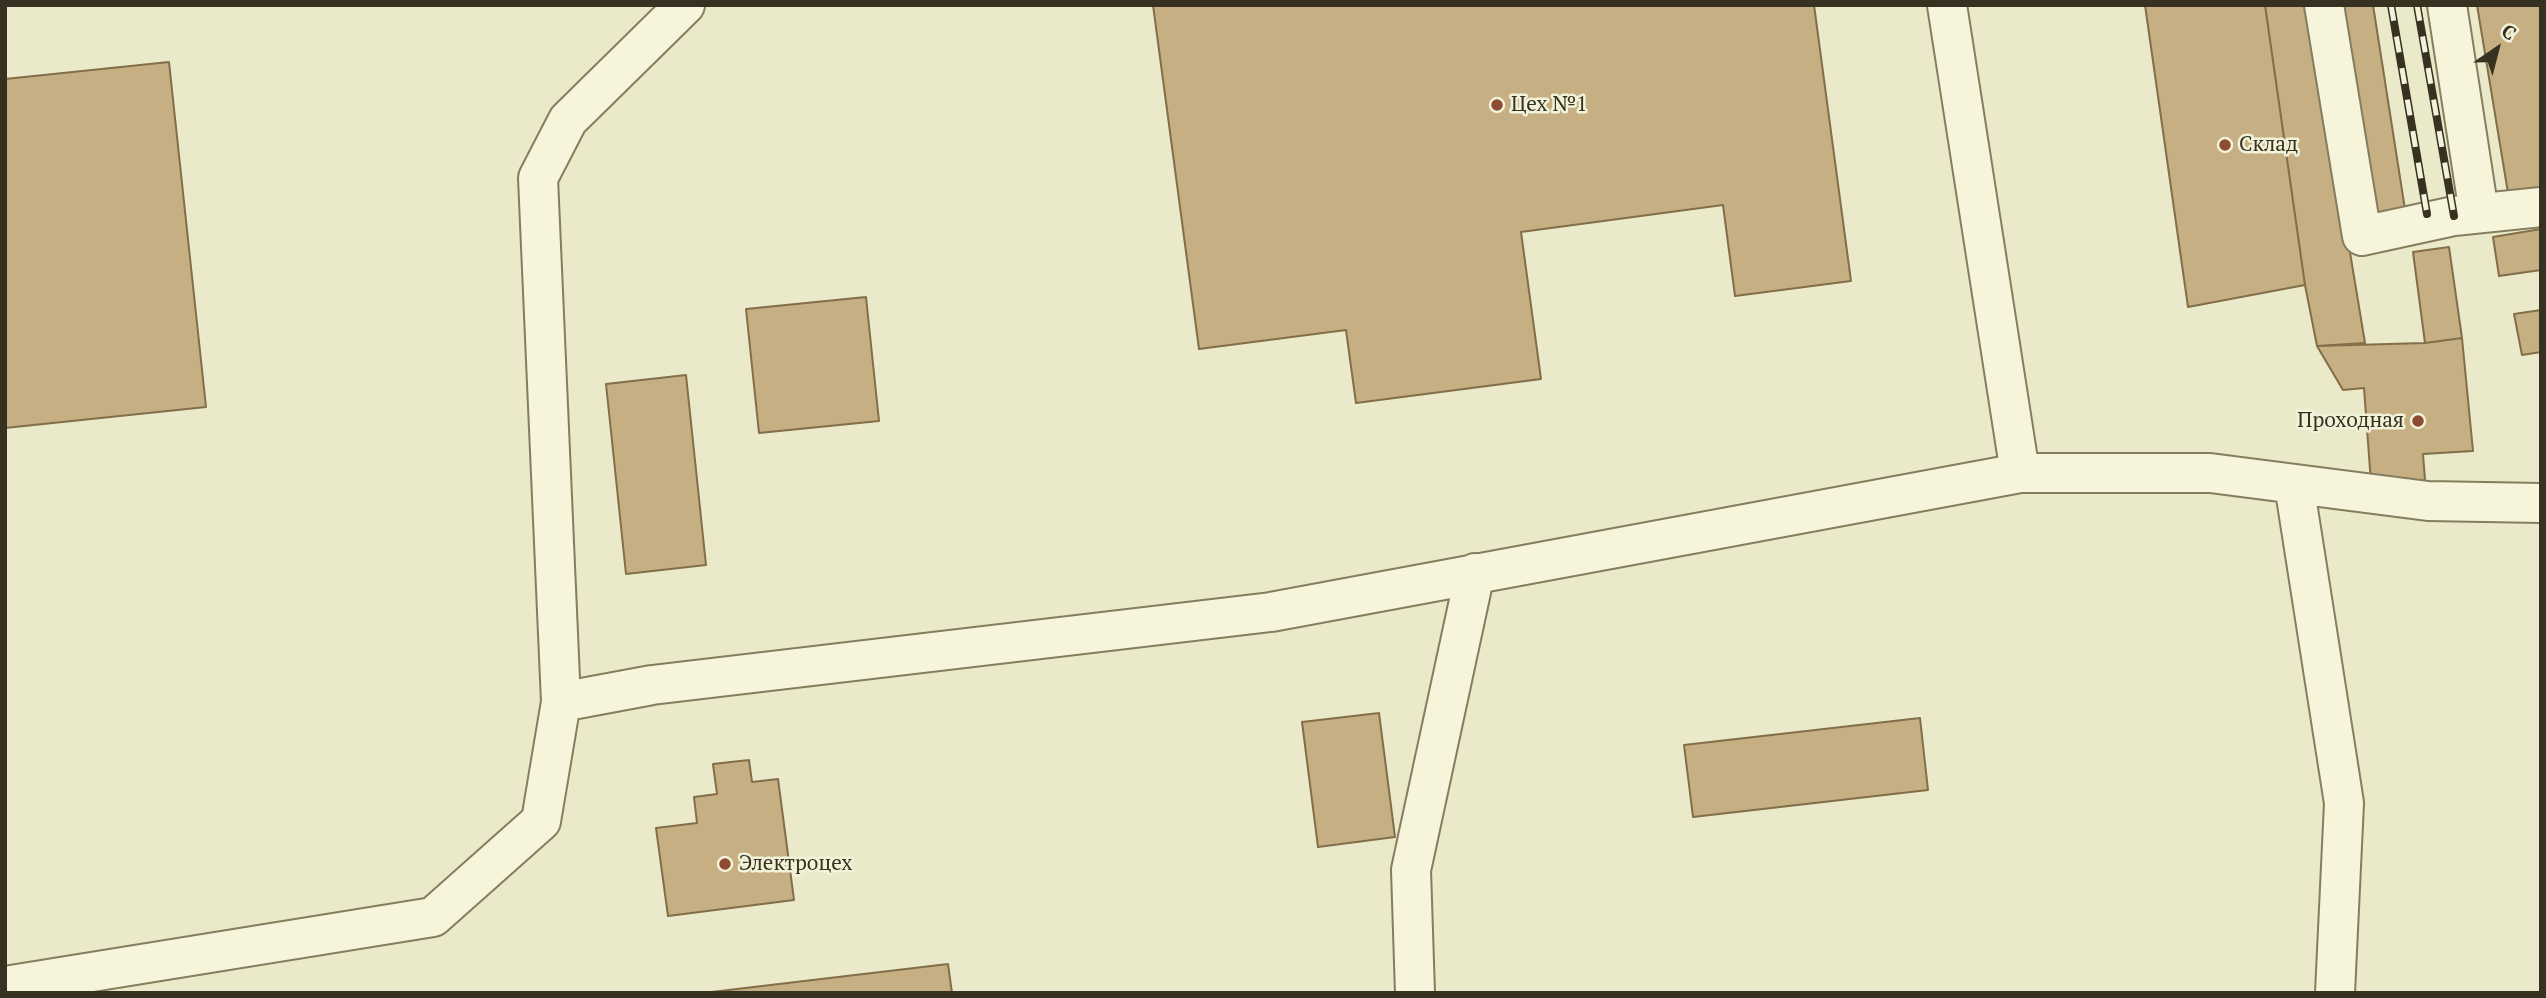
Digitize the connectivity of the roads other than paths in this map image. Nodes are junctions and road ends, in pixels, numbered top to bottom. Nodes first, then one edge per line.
1 (685, 5) edge
2 (1947, 5) edge
3 (2324, 5) edge
4 (2447, 5) edge
5 (2541, 207) edge
6 (2479, 214) junction
7 (2020, 473) junction
8 (2294, 484) junction
9 (2541, 503) edge
10 (1475, 573) junction
11 (561, 702) junction
12 (5, 986) edge
13 (1415, 993) edge
14 (2335, 993) edge

1 - 11 lane
2 - 7 lane
3 - 6 lane
4 - 6 lane
5 - 6 lane
7 - 8 lane
7 - 10 lane
8 - 9 lane
8 - 14 lane
10 - 11 lane
10 - 13 lane
11 - 12 lane

